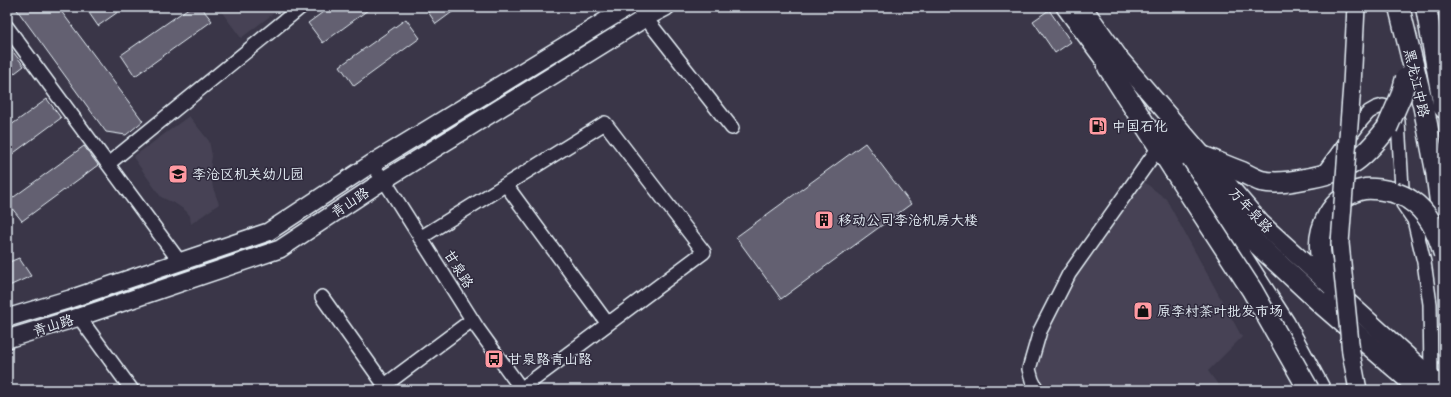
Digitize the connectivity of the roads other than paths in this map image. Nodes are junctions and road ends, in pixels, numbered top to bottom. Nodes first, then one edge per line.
1 (301, 7) edge
2 (628, 7) edge
3 (666, 7) edge
4 (1065, 7) edge
5 (1082, 7) edge
6 (1356, 7) edge
7 (1399, 7) edge
8 (1426, 7) edge
9 (1430, 7) edge
10 (641, 12) edge
11 (7, 27) edge
12 (1411, 51) junction
13 (1444, 65) edge
14 (1108, 67) joint
15 (1444, 108) edge
16 (732, 128) dead end
17 (1162, 141) junction
18 (1202, 156) junction
19 (108, 164) junction
20 (371, 164) junction
21 (1174, 170) junction
22 (1320, 177) junction
23 (384, 180) junction
24 (506, 185) junction
25 (1444, 232) edge
26 (420, 238) junction
27 (1444, 254) edge
28 (180, 262) junction
29 (1336, 293) junction
30 (322, 297) dead end
31 (80, 317) junction
32 (7, 318) edge
33 (472, 320) junction
34 (608, 324) junction
35 (7, 339) edge
36 (1431, 372) dead end
37 (387, 388) edge
38 (1036, 389) edge
39 (132, 390) edge
40 (522, 390) edge
41 (1298, 390) edge
42 (1309, 390) edge
43 (1322, 390) edge
44 (1358, 390) edge
45 (1421, 390) edge
46 (1444, 390) edge

1 - 19 street
2 - 20 main road, 青山路
3 - 10 main road, 青山路
4 - 14 main road
5 - 18 main road, 万年泉路
6 - 44 main road, bridge
7 - 12 highway, 黑龙江中路
8 - 15 highway, 黑龙江中路
9 - 13 street
10 - 16 street
10 - 23 main road, 青山路
11 - 19 street
12 - 22 highway, bridge
12 - 25 highway, 黑龙江中路
14 - 17 highway
17 - 21 highway
17 - 38 street
17 - 43 main road
17 - 45 highway
18 - 22 highway
18 - 29 main road, 万年泉路
19 - 28 street
20 - 23 street, 甘泉路
20 - 28 main road, 青山路
21 - 41 street
21 - 42 highway, bridge
22 - 36 street
23 - 26 street, 甘泉路
23 - 31 main road, 青山路
24 - 26 street
24 - 34 street
24 - 34 street
26 - 33 street, 甘泉路
27 - 29 highway, bridge
28 - 32 main road, 青山路
29 - 46 main road, 万年泉路
30 - 37 street
31 - 35 main road, 青山路
31 - 39 street
33 - 37 street
33 - 40 street, 甘泉路
34 - 40 street

